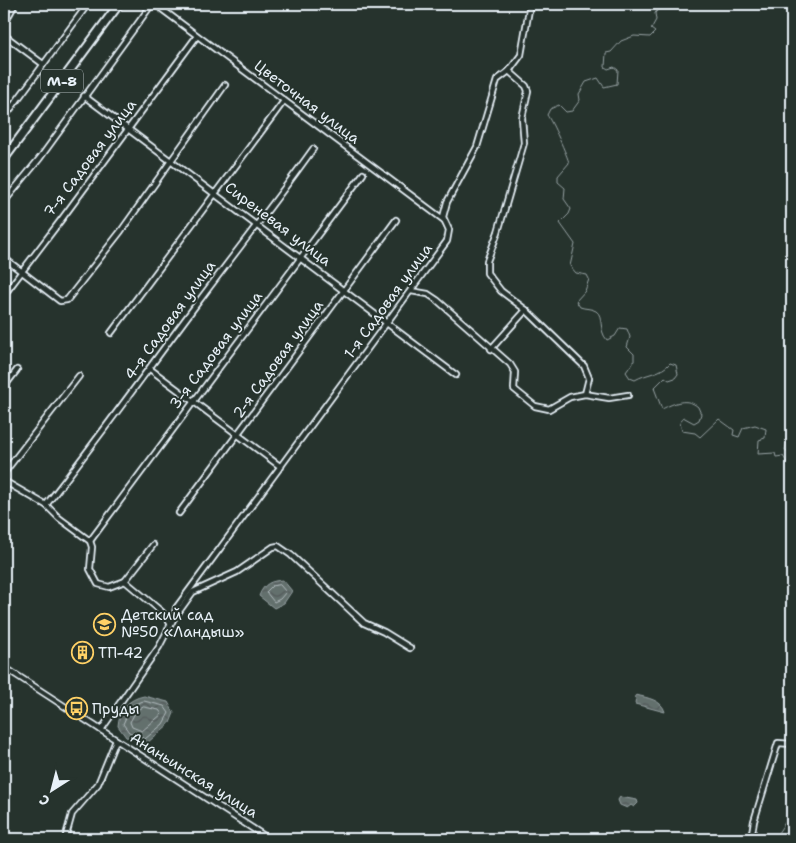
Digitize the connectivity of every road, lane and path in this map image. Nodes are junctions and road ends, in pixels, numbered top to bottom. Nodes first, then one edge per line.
1 (15, 4) edge
2 (88, 4) edge
3 (119, 4) edge
4 (153, 4) edge
5 (530, 4) edge
6 (4, 24) edge
7 (4, 35) edge
8 (196, 36) junction
9 (44, 64) junction
10 (509, 71) junction
11 (225, 85) dead end
12 (84, 96) junction
13 (284, 102) junction
14 (4, 118) edge
15 (129, 128) junction
16 (313, 149) dead end
17 (4, 159) edge
18 (172, 161) junction
19 (363, 174) dead end
20 (216, 194) junction
21 (4, 202) edge
22 (396, 220) dead end
23 (444, 220) junction
24 (259, 225) junction
25 (302, 257) junction
26 (4, 258) edge
27 (21, 272) junction
28 (345, 289) junction
29 (411, 291) junction
30 (4, 295) edge
31 (526, 310) junction
32 (388, 322) junction
33 (111, 333) dead end
34 (491, 349) junction
35 (150, 369) junction
36 (17, 370) dead end
37 (456, 375) dead end
38 (79, 376) dead end
39 (4, 387) edge
40 (585, 394) junction
41 (628, 395) dead end
42 (194, 401) junction
43 (238, 433) junction
44 (281, 467) junction
45 (4, 473) edge
46 (4, 481) edge
47 (46, 505) junction
48 (179, 513) dead end
49 (90, 541) junction
50 (153, 545) dead end
51 (125, 581) junction
52 (192, 588) junction
53 (170, 623) junction
54 (410, 648) dead end
55 (4, 666) edge
56 (101, 730) junction
57 (116, 740) junction
58 (792, 744) edge
59 (65, 839) edge
60 (269, 839) edge
61 (751, 839) edge

1 - 6 street
2 - 9 street
3 - 17 highway, М-8
4 - 8 street, Цветочная улица
4 - 12 street
5 - 10 street, 1-я Садовая улица
7 - 9 street
8 - 13 street, Цветочная улица
8 - 15 street, 7-я Садовая улица
9 - 14 street
10 - 23 street, 1-я Садовая улица
10 - 31 street
11 - 18 street
12 - 15 street, Сиреневая улица
12 - 21 street
13 - 20 street
13 - 23 street, Цветочная улица
15 - 18 street, Сиреневая улица
15 - 27 street, 7-я Садовая улица
16 - 24 street, 4-я Садовая улица
18 - 20 street, Сиреневая улица
18 - 27 street
19 - 25 street, 3-я Садовая улица
20 - 24 street, Сиреневая улица
20 - 33 street
22 - 28 street, 2-я Садовая улица
23 - 29 street, 1-я Садовая улица
24 - 25 street, Сиреневая улица
24 - 35 street, 4-я Садовая улица
25 - 28 street, Сиреневая улица
25 - 42 street, 3-я Садовая улица
26 - 27 street
27 - 30 street, 7-я Садовая улица
28 - 32 street, Сиреневая улица
28 - 43 street, 2-я Садовая улица
29 - 32 street, 1-я Садовая улица
29 - 34 street
31 - 34 street
31 - 40 street
32 - 37 street, Сиреневая улица
32 - 44 street, 1-я Садовая улица
34 - 40 street
35 - 42 street
35 - 47 street, 4-я Садовая улица
36 - 39 street
38 - 45 street
40 - 41 street
42 - 43 street
42 - 49 street, 3-я Садовая улица
43 - 44 street
43 - 48 street, 2-я Садовая улица
44 - 52 street, 1-я Садовая улица
46 - 47 street
47 - 49 street
49 - 51 street
50 - 51 street
51 - 53 street
52 - 53 street, 1-я Садовая улица
52 - 54 street
53 - 56 street, 1-я Садовая улица
55 - 56 street, Ананьинская улица
56 - 57 street, Ананьинская улица
57 - 59 street
57 - 60 street, Ананьинская улица
58 - 61 street

